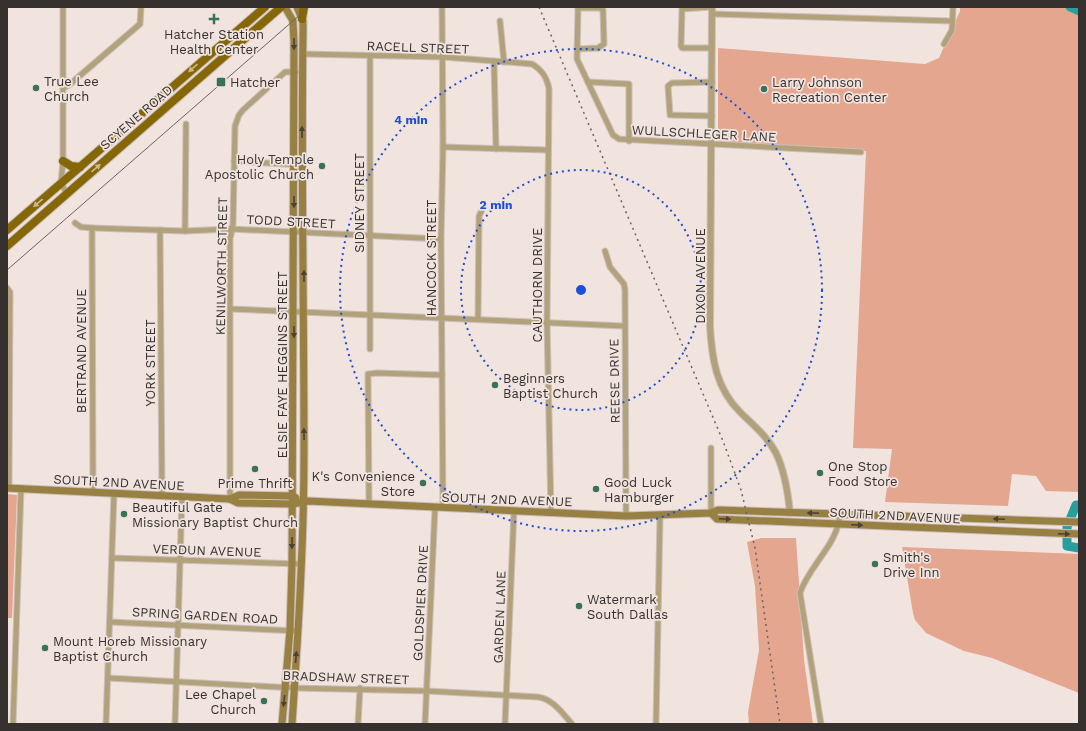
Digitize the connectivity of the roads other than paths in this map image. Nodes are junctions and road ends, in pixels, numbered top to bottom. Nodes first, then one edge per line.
1 (63, 7) edge
2 (141, 7) edge
3 (265, 7) edge
4 (281, 7) edge
5 (285, 7) edge
6 (297, 7) edge
7 (304, 7) edge
8 (442, 7) edge
9 (953, 7) edge
10 (578, 8) edge
11 (712, 9) edge
12 (302, 19) junction
13 (500, 21) dead end
14 (952, 21) junction
15 (944, 44) dead end
16 (712, 48) junction
17 (577, 49) junction
18 (303, 54) junction
19 (370, 57) junction
20 (443, 58) junction
21 (494, 62) junction
22 (504, 62) junction
23 (532, 64) joint
24 (294, 72) junction
25 (302, 72) junction
26 (181, 79) junction
27 (588, 82) junction
28 (712, 82) junction
29 (63, 88) junction
30 (175, 99) junction
31 (712, 116) junction
32 (186, 124) dead end
33 (629, 141) junction
34 (712, 145) junction
35 (443, 147) junction
36 (496, 149) junction
37 (547, 150) junction
38 (861, 152) dead end
39 (63, 161) junction
40 (234, 162) junction
41 (294, 165) junction
42 (302, 165) junction
43 (80, 167) junction
44 (61, 183) junction
45 (67, 194) junction
46 (484, 206) dead end
47 (75, 223) dead end
48 (92, 228) junction
49 (231, 229) junction
50 (7, 230) edge
51 (160, 230) junction
52 (185, 231) junction
53 (294, 233) junction
54 (304, 233) junction
55 (369, 236) junction
56 (441, 239) junction
57 (7, 246) edge
58 (604, 251) dead end
59 (7, 288) edge
60 (231, 309) junction
61 (294, 312) junction
62 (304, 313) junction
63 (370, 314) junction
64 (442, 318) junction
65 (478, 319) junction
66 (547, 323) junction
67 (624, 326) junction
68 (370, 349) dead end
69 (442, 375) junction
70 (711, 448) dead end
71 (304, 453) junction
72 (294, 454) junction
73 (8, 488) edge
74 (21, 488) junction
75 (92, 492) junction
76 (114, 493) junction
77 (162, 496) junction
78 (293, 496) junction
79 (182, 497) junction
80 (230, 499) junction
81 (303, 501) junction
82 (293, 504) junction
83 (369, 504) junction
84 (435, 508) junction
85 (443, 508) junction
86 (514, 511) junction
87 (551, 513) junction
88 (711, 513) junction
89 (790, 513) junction
90 (840, 514) junction
91 (626, 516) junction
92 (660, 516) junction
93 (1019, 520) junction
94 (790, 522) junction
95 (1079, 522) edge
96 (839, 524) junction
97 (1018, 532) junction
98 (1079, 534) edge
99 (112, 558) junction
100 (181, 560) junction
101 (292, 564) junction
102 (300, 564) junction
103 (110, 622) junction
104 (178, 625) junction
105 (290, 630) junction
106 (298, 631) junction
107 (108, 678) junction
108 (176, 681) junction
109 (286, 687) junction
110 (294, 688) junction
111 (360, 688) junction
112 (427, 691) junction
113 (507, 696) junction
114 (12, 724) edge
115 (106, 724) edge
116 (175, 724) edge
117 (282, 724) edge
118 (292, 724) edge
119 (358, 724) edge
120 (425, 724) edge
121 (505, 724) edge
122 (572, 724) edge
123 (656, 724) edge
124 (821, 724) edge

1 - 29 street
2 - 29 street
3 -> 26 main road, SCYENE ROAD
4 - 30 main road, SCYENE ROAD
5 -> 24 main road, ELSIE FAYE HEGGINS STREET
6 - 12 main road, ELSIE FAYE HEGGINS STREET
7 - 12 main road
8 - 20 street, HANCOCK STREET
9 - 14 street
10 - 17 street, WULLSCHLEGER LANE
10 - 17 street
11 - 14 street
11 - 16 street, DIXON AVENUE
11 - 16 street
12 - 18 main road, ELSIE FAYE HEGGINS STREET
13 - 22 street
14 - 15 street
16 - 28 street, DIXON AVENUE
17 - 27 street, WULLSCHLEGER LANE
18 - 19 street, RACELL STREET
18 - 25 main road, ELSIE FAYE HEGGINS STREET
19 - 20 street, RACELL STREET
19 - 55 street, SIDNEY STREET
20 - 21 street, RACELL STREET
20 - 35 street, HANCOCK STREET
21 - 22 street, RACELL STREET
21 - 36 street
22 - 23 street, RACELL STREET
23 - 37 street, CAUTHORN DRIVE
24 - 25 street, KENILWORTH STREET
24 - 40 street, KENILWORTH STREET
24 - 41 main road, ELSIE FAYE HEGGINS STREET
42 -> 25 main road, ELSIE FAYE HEGGINS STREET
26 - 30 main road
26 - 43 main road, SCYENE ROAD
27 - 33 street, WULLSCHLEGER LANE
27 - 33 street
28 - 31 street, DIXON AVENUE
28 - 31 street
29 - 39 street
45 -> 30 main road, SCYENE ROAD
31 - 34 street, DIXON AVENUE
32 - 52 street
33 - 34 street, WULLSCHLEGER LANE
34 - 38 street, WULLSCHLEGER LANE
34 - 89 street, DIXON AVENUE
35 - 36 street
35 - 56 street, HANCOCK STREET
36 - 37 street
37 - 66 street, CAUTHORN DRIVE
39 - 43 main road
39 - 44 street
40 - 41 street
40 - 49 street, KENILWORTH STREET
41 - 42 street
41 -> 53 main road, ELSIE FAYE HEGGINS STREET
42 - 54 main road, ELSIE FAYE HEGGINS STREET
43 - 44 main road, SCYENE ROAD
44 - 45 street
44 -> 50 main road, SCYENE ROAD
45 - 57 main road, SCYENE ROAD
46 - 65 street
47 - 48 street
48 - 51 street, TODD STREET
48 - 75 street, BERTRAND AVENUE
49 - 52 street, TODD STREET
49 - 53 street, TODD STREET
49 - 60 street, KENILWORTH STREET
51 - 52 street, TODD STREET
51 - 77 street, YORK STREET
53 - 54 street, TODD STREET
53 - 61 main road, ELSIE FAYE HEGGINS STREET
54 - 55 street, TODD STREET
62 -> 54 main road, ELSIE FAYE HEGGINS STREET
55 - 56 street, TODD STREET
55 - 63 street, SIDNEY STREET
56 - 64 street, HANCOCK STREET
58 - 67 street, REESE DRIVE
59 - 73 street
60 - 61 street
60 - 80 street, KENILWORTH STREET
61 - 62 street
61 -> 72 main road, ELSIE FAYE HEGGINS STREET
62 - 63 street
71 -> 62 main road, ELSIE FAYE HEGGINS STREET
63 - 64 street
63 - 68 street, SIDNEY STREET
64 - 65 street
64 - 69 street, HANCOCK STREET
65 - 66 street
66 - 67 street
66 - 87 street, CAUTHORN DRIVE
67 - 91 street, REESE DRIVE
69 - 83 street
69 - 85 street, HANCOCK STREET
70 - 88 street
71 - 72 main road
71 - 81 main road, ELSIE FAYE HEGGINS STREET
72 - 78 main road, ELSIE FAYE HEGGINS STREET
73 - 74 main road, SOUTH 2ND AVENUE
74 - 75 main road, SOUTH 2ND AVENUE
74 - 114 street
75 - 76 main road, SOUTH 2ND AVENUE
76 - 77 main road, SOUTH 2ND AVENUE
76 - 99 street
77 - 79 main road, SOUTH 2ND AVENUE
78 - 80 main road, SOUTH 2ND AVENUE
78 - 81 main road, SOUTH 2ND AVENUE
78 - 82 main road, ELSIE FAYE HEGGINS STREET
79 - 80 main road, SOUTH 2ND AVENUE
79 - 100 street
80 - 82 main road, SOUTH 2ND AVENUE
81 - 82 main road, SOUTH 2ND AVENUE
81 - 83 main road, SOUTH 2ND AVENUE
81 - 102 main road, ELSIE FAYE HEGGINS STREET
82 -> 101 main road, ELSIE FAYE HEGGINS STREET
83 - 84 main road, SOUTH 2ND AVENUE
84 - 85 main road, SOUTH 2ND AVENUE
84 - 112 street, GOLDSPIER DRIVE
85 - 86 main road, SOUTH 2ND AVENUE
86 - 87 main road, SOUTH 2ND AVENUE
86 - 113 street, GARDEN LANE
87 - 91 main road, SOUTH 2ND AVENUE
88 - 89 main road, SOUTH 2ND AVENUE
88 - 92 main road, SOUTH 2ND AVENUE
88 -> 94 main road, SOUTH 2ND AVENUE
90 -> 89 main road, SOUTH 2ND AVENUE
89 - 94 street, DIXON AVENUE
93 -> 90 main road, SOUTH 2ND AVENUE
90 - 96 street
91 - 92 main road, SOUTH 2ND AVENUE
92 - 123 street
93 - 95 main road, SOUTH 2ND AVENUE
93 - 97 main road
94 - 96 main road, SOUTH 2ND AVENUE
96 -> 97 main road, SOUTH 2ND AVENUE
96 - 124 street
97 -> 98 main road, SOUTH 2ND AVENUE
99 - 100 street, VERDUN AVENUE
99 - 103 street
100 - 101 street, VERDUN AVENUE
100 - 104 street
101 - 102 street, VERDUN AVENUE
101 - 105 main road, ELSIE FAYE HEGGINS STREET
102 - 106 main road, ELSIE FAYE HEGGINS STREET
103 - 104 street, SPRING GARDEN ROAD
103 - 107 street
104 - 105 street, SPRING GARDEN ROAD
104 - 108 street
105 - 106 street, SPRING GARDEN ROAD
105 - 109 main road, ELSIE FAYE HEGGINS STREET
110 -> 106 main road, ELSIE FAYE HEGGINS STREET
107 - 108 street, BRADSHAW STREET
107 - 115 street
108 - 109 street, BRADSHAW STREET
108 - 116 street
109 - 110 street, BRADSHAW STREET
109 -> 117 main road, ELSIE FAYE HEGGINS STREET
110 - 111 street, BRADSHAW STREET
110 - 118 main road, ELSIE FAYE HEGGINS STREET
111 - 112 street, BRADSHAW STREET
111 - 119 street
112 - 113 street, BRADSHAW STREET
112 - 120 street, GOLDSPIER DRIVE
113 - 121 street, GARDEN LANE
113 - 122 street, BRADSHAW STREET

